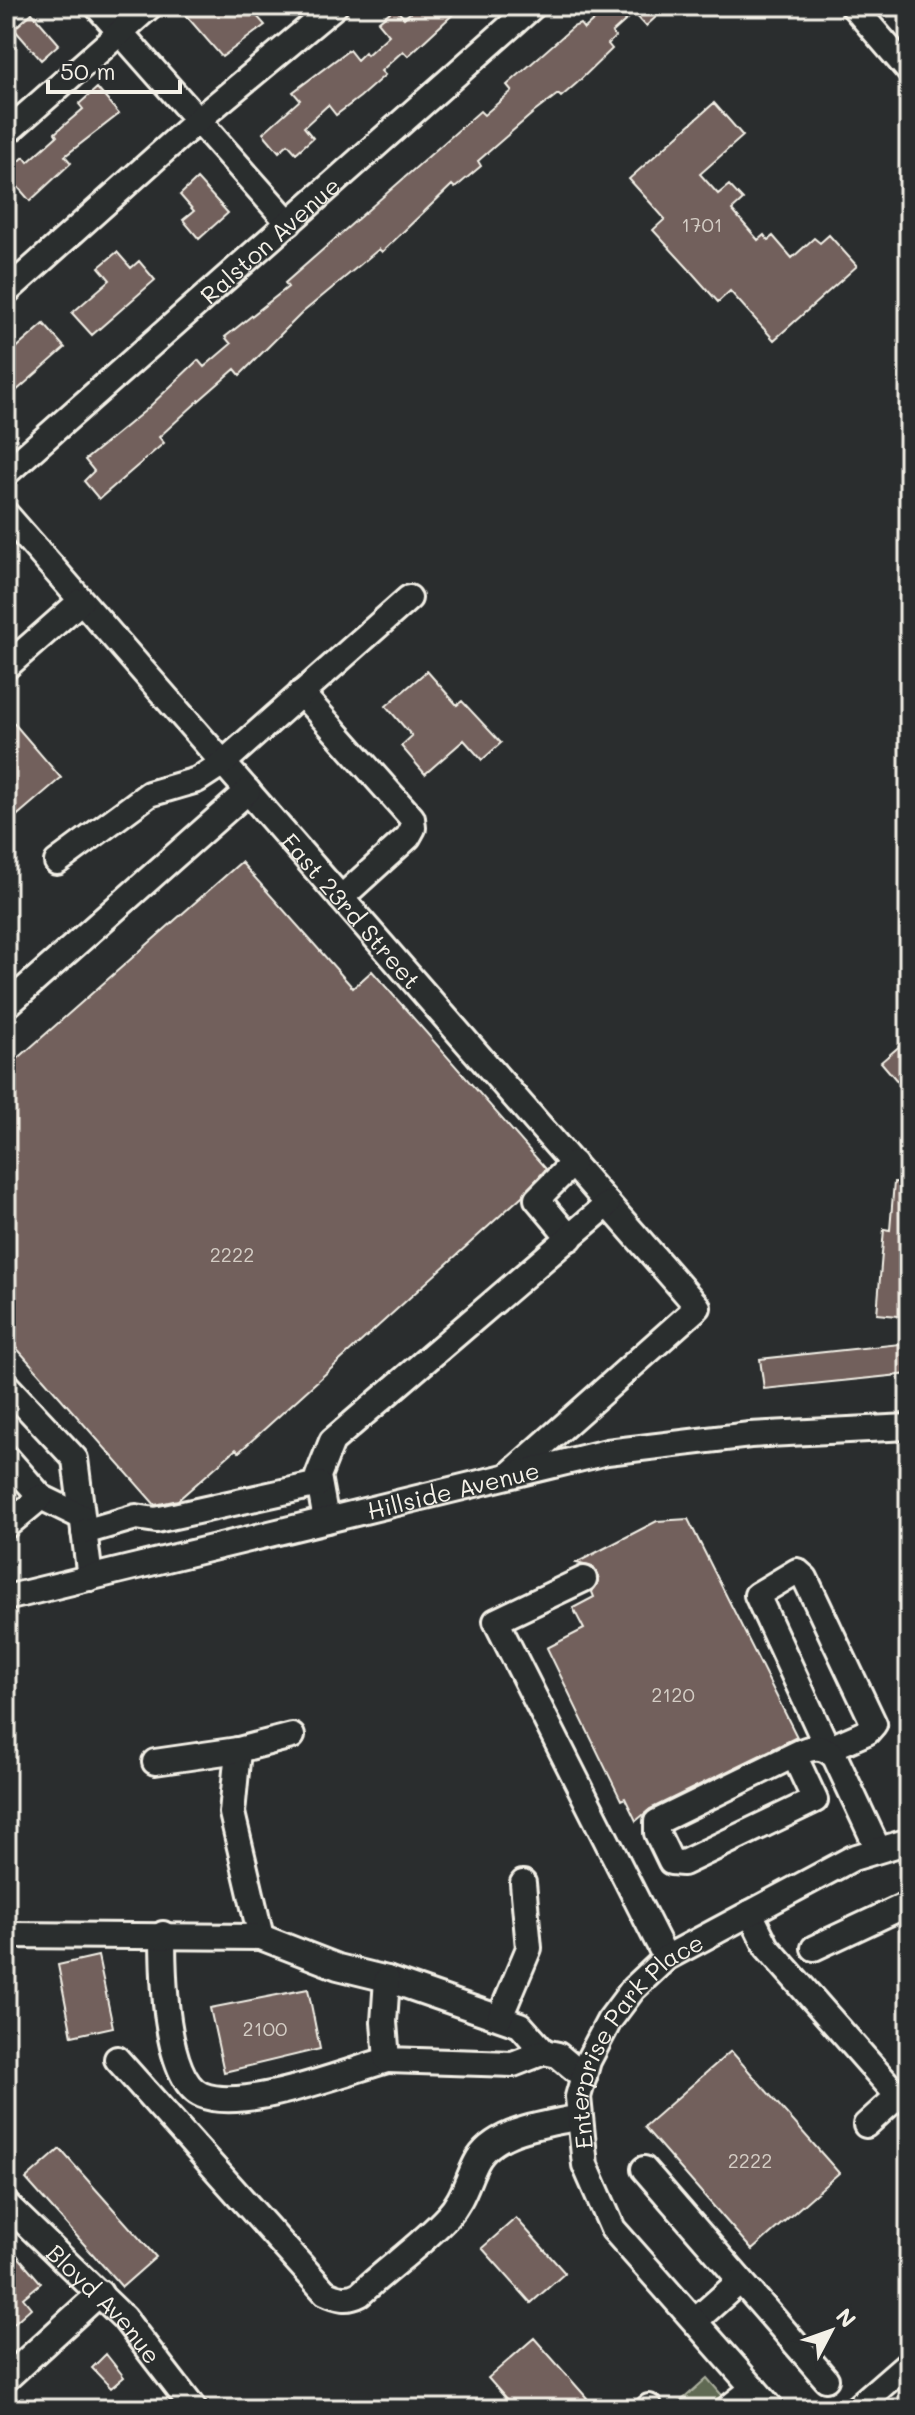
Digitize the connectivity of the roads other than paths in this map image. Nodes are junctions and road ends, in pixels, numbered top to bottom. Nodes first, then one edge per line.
1 (97, 6) edge
2 (150, 6) edge
3 (335, 6) edge
4 (533, 6) edge
5 (853, 6) edge
6 (120, 32) junction
7 (900, 42) edge
8 (909, 71) edge
9 (198, 120) junction
10 (6, 133) edge
11 (289, 223) junction
12 (6, 292) edge
13 (6, 473) edge
14 (6, 514) edge
15 (409, 598) dead end
16 (81, 601) junction
17 (6, 667) edge
18 (301, 693) junction
19 (223, 763) junction
20 (248, 791) junction
21 (57, 862) dead end
22 (341, 898) junction
23 (6, 1006) edge
24 (573, 1163) junction
25 (608, 1204) junction
26 (570, 1238) junction
27 (6, 1385) edge
28 (909, 1427) edge
29 (6, 1457) edge
30 (509, 1475) junction
31 (319, 1484) junction
32 (41, 1497) junction
33 (326, 1520) junction
34 (83, 1524) junction
35 (6, 1526) edge
36 (90, 1578) junction
37 (584, 1579) dead end
38 (6, 1598) edge
39 (292, 1736) dead end
40 (828, 1749) junction
41 (238, 1750) junction
42 (794, 1755) junction
43 (155, 1762) dead end
44 (909, 1841) edge
45 (878, 1849) junction
46 (523, 1883) dead end
47 (909, 1904) edge
48 (750, 1913) junction
49 (163, 1934) junction
50 (6, 1935) edge
51 (261, 1937) junction
52 (814, 1948) dead end
53 (666, 1958) junction
54 (387, 1979) junction
55 (500, 2017) junction
56 (544, 2052) junction
57 (117, 2059) dead end
58 (387, 2060) junction
59 (584, 2077) junction
60 (579, 2117) junction
61 (866, 2125) dead end
62 (644, 2169) dead end
63 (6, 2204) edge
64 (740, 2281) junction
65 (100, 2293) junction
66 (695, 2321) junction
67 (909, 2362) edge
68 (6, 2379) edge
69 (826, 2379) dead end
70 (754, 2388) junction
71 (862, 2407) edge
72 (194, 2409) edge
73 (727, 2409) edge
74 (772, 2409) edge

1 - 6 street
2 - 6 street
3 - 9 street
4 - 11 street, Ralston Avenue
5 - 7 street
6 - 9 street
6 - 10 street
7 - 8 street
9 - 11 street
9 - 12 street
11 - 13 street, Ralston Avenue
14 - 16 street, East 23rd Street
15 - 18 street
16 - 17 street
16 - 19 street, East 23rd Street
18 - 19 street
18 - 22 street
19 - 20 street, East 23rd Street
19 - 21 street
20 - 22 street, East 23rd Street
20 - 23 street
22 - 24 street, East 23rd Street
24 - 25 street, East 23rd Street
24 - 26 street
25 - 26 street
25 - 30 street, East 23rd Street
26 - 31 street
27 - 34 street
28 - 30 street, Hillside Avenue
29 - 32 street
30 - 33 street, Hillside Avenue
31 - 33 street
31 - 34 street
32 - 34 street
32 - 35 street
33 - 36 street, Hillside Avenue
34 - 36 street
36 - 38 street, Hillside Avenue
37 - 53 street
39 - 41 street
40 - 40 street
40 - 42 street
40 - 45 street
41 - 43 street
41 - 51 street
42 - 42 street
44 - 45 street, Enterprise Park Place
45 - 48 street, Enterprise Park Place
46 - 55 street
47 - 52 street
48 - 53 street, Enterprise Park Place
48 - 61 street
49 - 50 street
49 - 51 street
49 - 58 street
51 - 54 street
53 - 59 street, Enterprise Park Place
54 - 55 street
54 - 58 street
55 - 56 street
56 - 58 street
56 - 59 street
57 - 60 street
59 - 60 street, Enterprise Park Place
60 - 66 street, Enterprise Park Place
62 - 64 street
63 - 65 street, Bloyd Avenue
64 - 66 street
64 - 69 street
65 - 68 street
65 - 72 street, Bloyd Avenue
66 - 70 street, Enterprise Park Place
67 - 71 street
70 - 73 street
70 - 74 street, Enterprise Park Place

